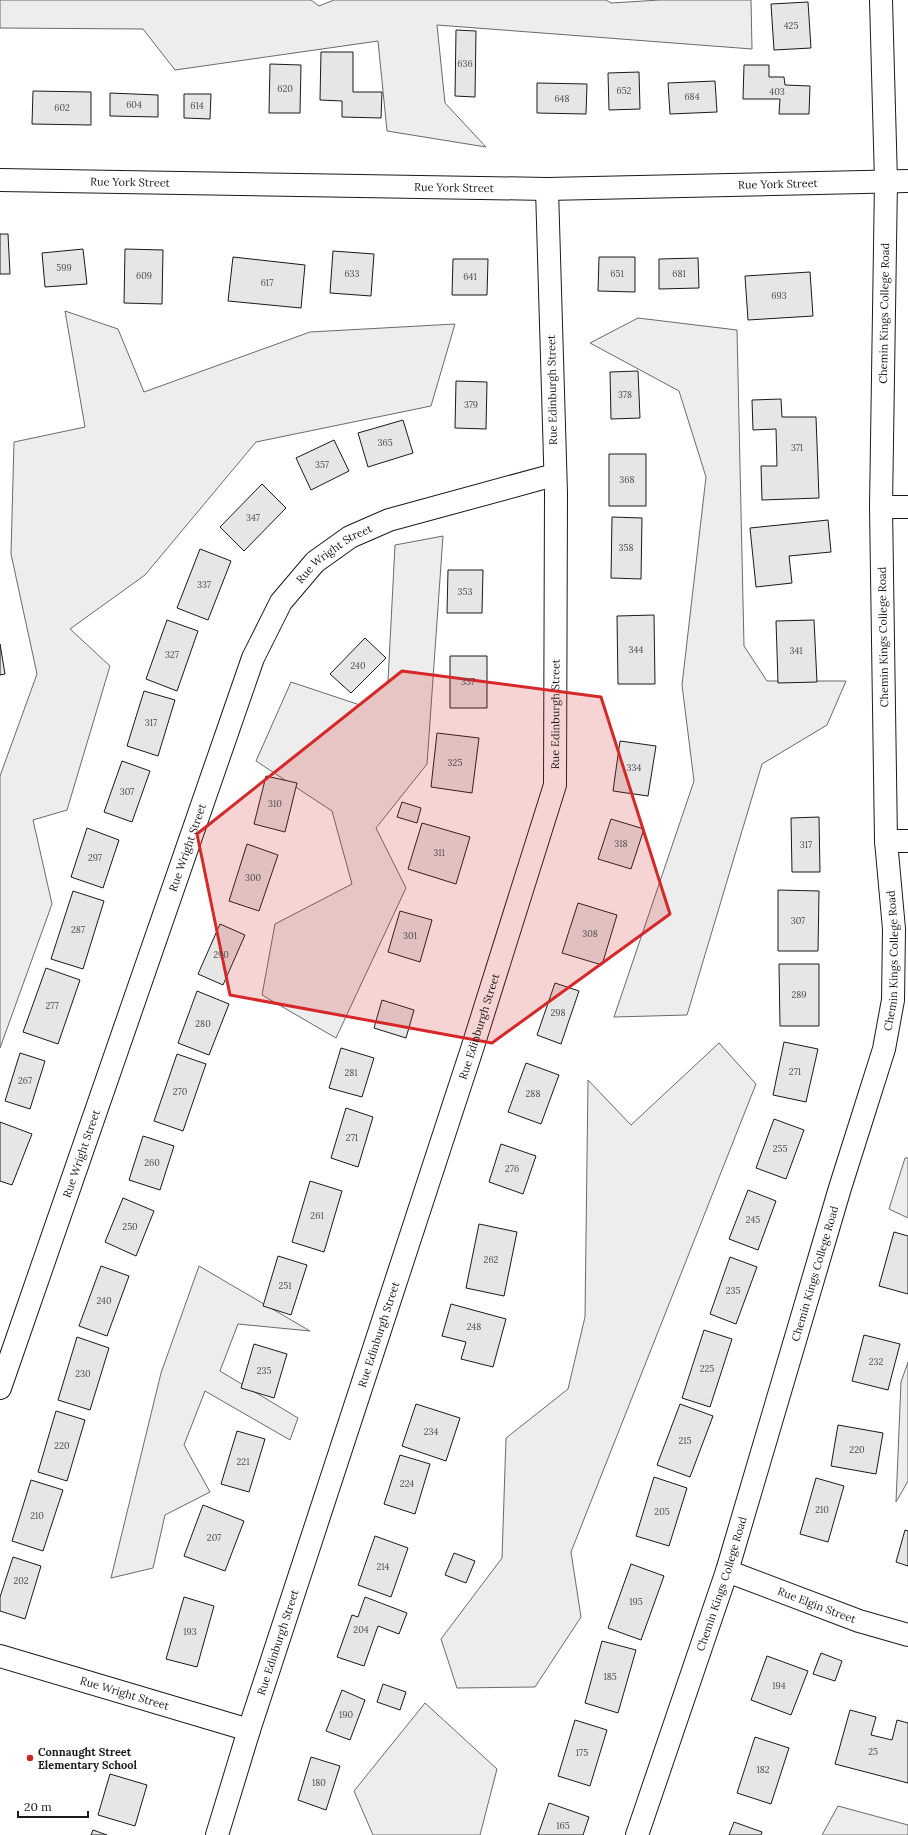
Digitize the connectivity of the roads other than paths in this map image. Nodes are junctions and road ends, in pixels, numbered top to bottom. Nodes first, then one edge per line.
1 (881, 0) edge
2 (0, 180) edge
3 (886, 181) junction
4 (908, 181) edge
5 (547, 189) junction
6 (554, 475) junction
7 (881, 507) junction
8 (908, 507) edge
9 (886, 841) junction
10 (908, 841) edge
11 (0, 1388) edge
12 (727, 1571) junction
13 (908, 1635) edge
14 (0, 1656) edge
15 (249, 1730) junction
16 (217, 1835) edge
17 (638, 1835) edge

1 - 3 street, Chemin Kings College Road
2 - 5 street, Rue York Street
3 - 4 street, Rue York Street
3 - 5 street, Rue York Street
3 - 7 street, Chemin Kings College Road
5 - 6 street, Rue Edinburgh Street
6 - 11 street, Rue Wright Street
6 - 15 street, Rue Edinburgh Street
7 - 8 street
7 - 9 street, Chemin Kings College Road
9 - 10 street
9 - 12 street, Chemin Kings College Road
12 - 13 street, Rue Elgin Street
12 - 17 street, Chemin Kings College Road
14 - 15 street, Rue Wright Street
15 - 16 street, Rue Edinburgh Street

